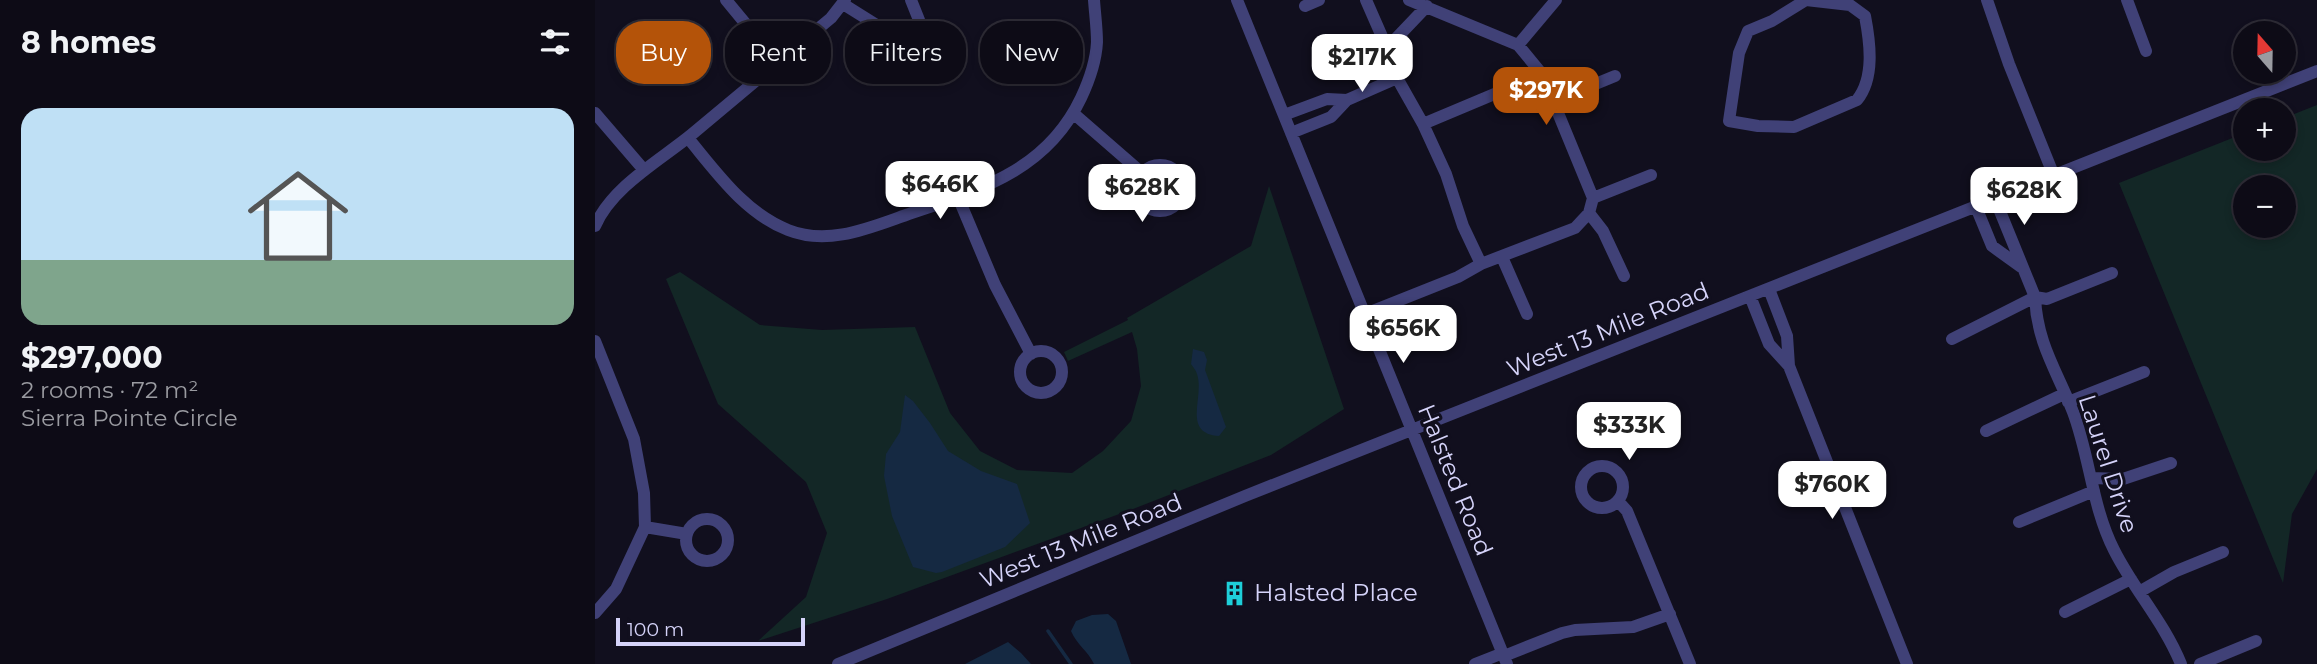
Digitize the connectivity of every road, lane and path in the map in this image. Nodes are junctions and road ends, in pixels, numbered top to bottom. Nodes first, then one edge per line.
1 (726, 0) edge
2 (911, 0) edge
3 (1094, 0) edge
4 (1237, 0) edge
5 (1319, 0) edge
6 (1366, 0) edge
7 (1409, 0) edge
8 (1556, 0) edge
9 (1806, 0) edge
10 (1987, 0) edge
11 (2127, 0) edge
12 (844, 2) edge
13 (1434, 5) edge
14 (1305, 6) dead end
15 (743, 21) edge
16 (827, 21) edge
17 (1518, 45) junction
18 (1387, 48) junction
19 (2146, 51) dead end
20 (2317, 71) edge
21 (1542, 74) junction
22 (1615, 76) dead end
23 (1397, 78) junction
24 (753, 84) edge
25 (1347, 100) junction
26 (1554, 101) junction
27 (595, 113) edge
28 (1073, 114) junction
29 (1285, 115) junction
30 (1423, 124) junction
31 (1291, 132) junction
32 (688, 138) junction
33 (644, 170) junction
34 (1142, 173) dead end
35 (1651, 175) dead end
36 (2054, 176) junction
37 (958, 197) junction
38 (1593, 198) junction
39 (1995, 199) junction
40 (1976, 207) junction
41 (1589, 213) junction
42 (595, 226) edge
43 (1502, 257) junction
44 (1481, 264) junction
45 (2022, 267) junction
46 (2112, 273) dead end
47 (1623, 276) dead end
48 (1769, 289) junction
49 (1750, 296) junction
50 (2035, 297) junction
51 (1365, 314) junction
52 (1527, 314) dead end
53 (1784, 326) junction
54 (1765, 334) junction
55 (1952, 339) dead end
56 (595, 341) edge
57 (1031, 354) dead end
58 (1789, 366) junction
59 (2144, 372) dead end
60 (2066, 398) junction
61 (1412, 430) junction
62 (1986, 431) dead end
63 (2171, 463) dead end
64 (2092, 485) junction
65 (1618, 502) dead end
66 (2019, 522) dead end
67 (645, 527) junction
68 (687, 534) dead end
69 (2223, 552) dead end
70 (2131, 579) junction
71 (2139, 592) junction
72 (2065, 612) dead end
73 (595, 613) edge
74 (1670, 614) junction
75 (2256, 641) dead end
76 (1504, 658) edge
77 (838, 664) edge
78 (1475, 664) edge
79 (1690, 664) edge
80 (1907, 664) edge
81 (2181, 664) edge
82 (2200, 664) edge

1 - 15 street
2 - 12 street
3 - 28 street
4 - 29 street, Halsted Road
5 - 14 street
6 - 18 street
7 - 13 street
8 - 17 street
9 - 9 street
10 - 36 street
11 - 19 street
12 - 16 street
13 - 17 street
13 - 18 street
17 - 21 street
18 - 23 street
20 - 36 street, West 13 Mile Road
21 - 26 street
21 - 30 street
22 - 26 street
23 - 25 street
23 - 30 street
24 - 32 street
25 - 29 street
25 - 31 street
26 - 38 street
27 - 33 street
28 - 34 street
28 - 37 street
29 - 31 street, Halsted Road
30 - 44 street
31 - 51 street, Halsted Road
32 - 33 street
32 - 37 street
33 - 42 street
35 - 38 street
36 - 39 street, West 13 Mile Road
37 - 57 street
38 - 41 street
39 - 40 street, West 13 Mile Road
39 - 45 street, Laurel Drive
40 - 45 street
40 - 48 street, West 13 Mile Road
41 - 43 street
41 - 47 street
43 - 44 street
43 - 52 street
44 - 51 street
45 - 50 street, Laurel Drive
46 - 50 street
48 - 49 street, West 13 Mile Road
48 - 53 street
49 - 54 street
49 - 61 street, West 13 Mile Road
50 - 55 street
50 - 60 street, Laurel Drive
51 - 61 street, Halsted Road
53 - 54 street
53 - 58 street
54 - 58 street
56 - 67 street
58 - 80 street
59 - 60 street
60 - 62 street
60 - 64 street, Laurel Drive
61 - 76 street, Halsted Road
61 - 77 street, West 13 Mile Road
63 - 64 street
64 - 66 street
64 - 70 street, Laurel Drive
65 - 74 street
67 - 68 street
67 - 73 street
69 - 71 street
70 - 71 street, Laurel Drive
70 - 72 street
71 - 81 street, Laurel Drive
74 - 76 street
74 - 79 street
75 - 82 street
76 - 78 street

